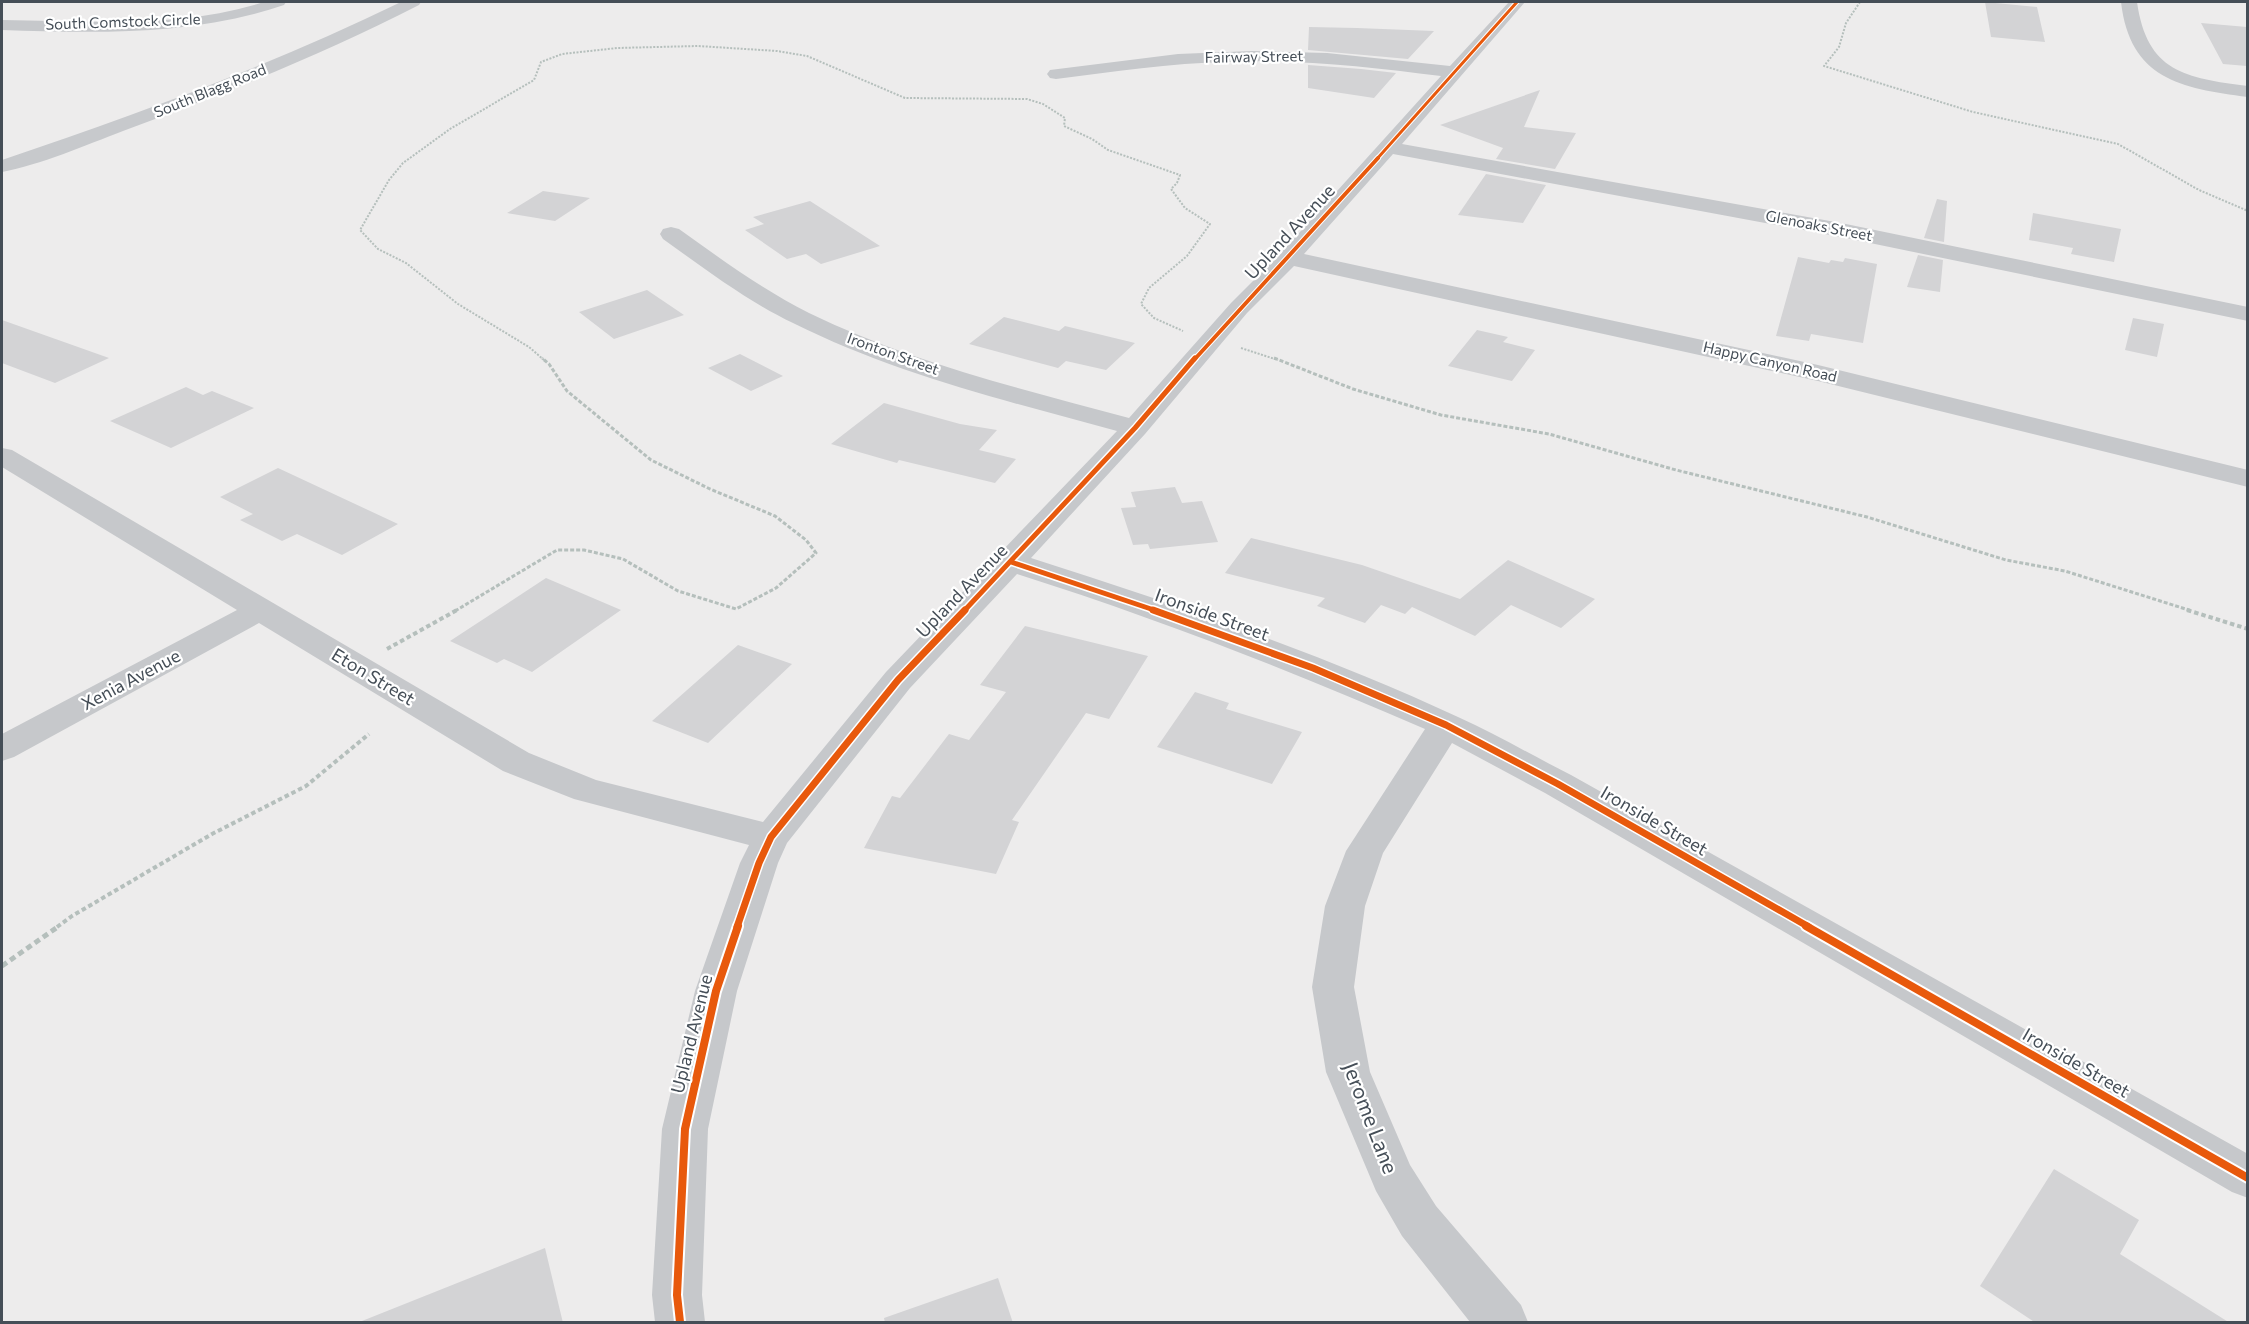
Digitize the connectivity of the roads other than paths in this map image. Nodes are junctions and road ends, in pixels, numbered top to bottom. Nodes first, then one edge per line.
1 (278, 2) edge
2 (413, 2) edge
3 (1517, 2) edge
4 (2128, 2) edge
5 (2, 26) edge
6 (1452, 72) junction
7 (1056, 74) dead end
8 (2247, 92) edge
9 (1388, 147) junction
10 (2, 166) edge
11 (671, 234) dead end
12 (1289, 258) junction
13 (2247, 314) edge
14 (1135, 428) junction
15 (8, 468) edge
16 (2247, 479) edge
17 (1011, 562) junction
18 (260, 610) junction
19 (1446, 725) junction
20 (2, 749) edge
21 (771, 837) junction
22 (2247, 1178) edge
23 (680, 1323) edge
24 (1503, 1323) edge

1 - 5 street, South Comstock Circle
2 - 10 main road, South Blagg Road
3 - 6 street, Upland Avenue
4 - 8 street
6 - 7 street, Fairway Street
6 - 9 street, Upland Avenue
9 - 12 street, Upland Avenue
9 - 13 street, Glenoaks Street
11 - 14 street, Ironton Street
12 - 14 street, Upland Avenue
12 - 16 street, Happy Canyon Road
14 - 17 street, Upland Avenue
15 - 18 street, Eton Street
17 - 19 street, Ironside Street
17 - 21 street, Upland Avenue
18 - 20 street, Xenia Avenue
18 - 21 street, Eton Street
19 - 22 street, Ironside Street
19 - 24 street, Jerome Lane
21 - 23 street, Upland Avenue

